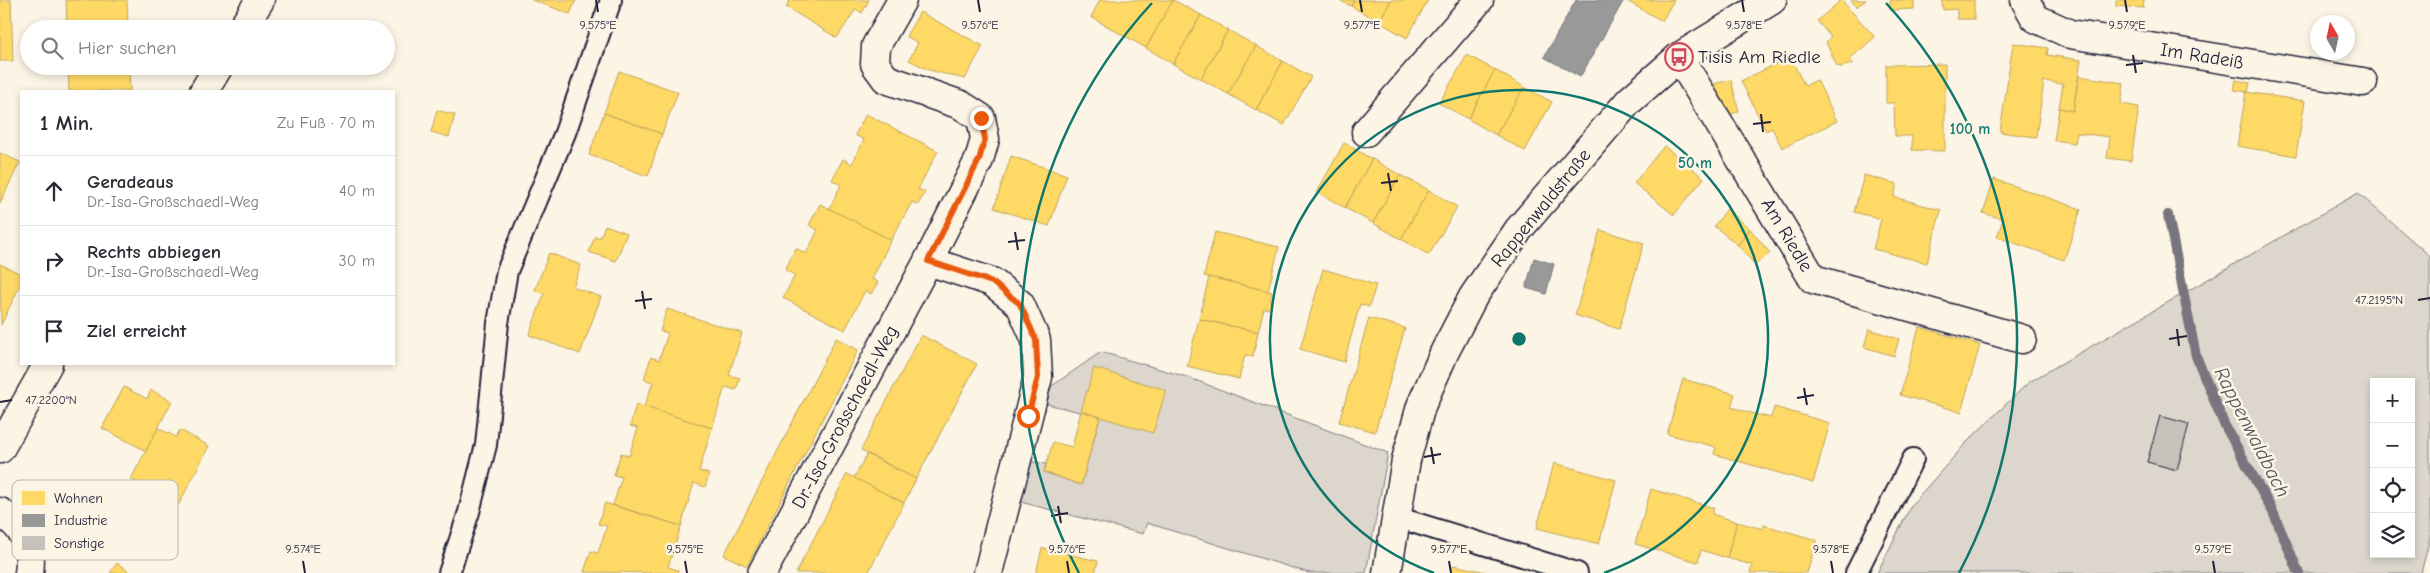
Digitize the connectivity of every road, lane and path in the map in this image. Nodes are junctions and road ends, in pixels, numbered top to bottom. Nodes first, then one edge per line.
1 (611, 0) edge
2 (902, 0) edge
3 (1479, 0) edge
4 (1772, 0) edge
5 (2025, 0) edge
6 (1679, 57) junction
7 (214, 75) edge
8 (2363, 82) dead end
9 (205, 90) edge
10 (1366, 132) dead end
11 (928, 261) junction
12 (2022, 339) dead end
13 (47, 365) edge
14 (0, 449) edge
15 (1913, 459) dead end
16 (0, 512) edge
17 (1396, 518) junction
18 (12, 520) edge
19 (31, 560) edge
20 (29, 573) edge
21 (449, 573) edge
22 (762, 573) edge
23 (988, 573) edge
24 (1387, 573) edge
25 (1577, 573) edge
26 (1856, 573) edge

1 - 21 lane
2 - 11 street, Dr.-Isa-Großschaedl-Weg
3 - 10 street
4 - 6 street, Rappenwaldstraße
5 - 8 street, Im Radeiß
6 - 12 street, Am Riedle
6 - 17 street, Rappenwaldstraße
7 - 9 street
11 - 22 street, Dr.-Isa-Großschaedl-Weg
11 - 23 street
13 - 14 street
15 - 26 lane
16 - 18 street
17 - 24 street, Rappenwaldstraße
17 - 25 lane
19 - 20 street

